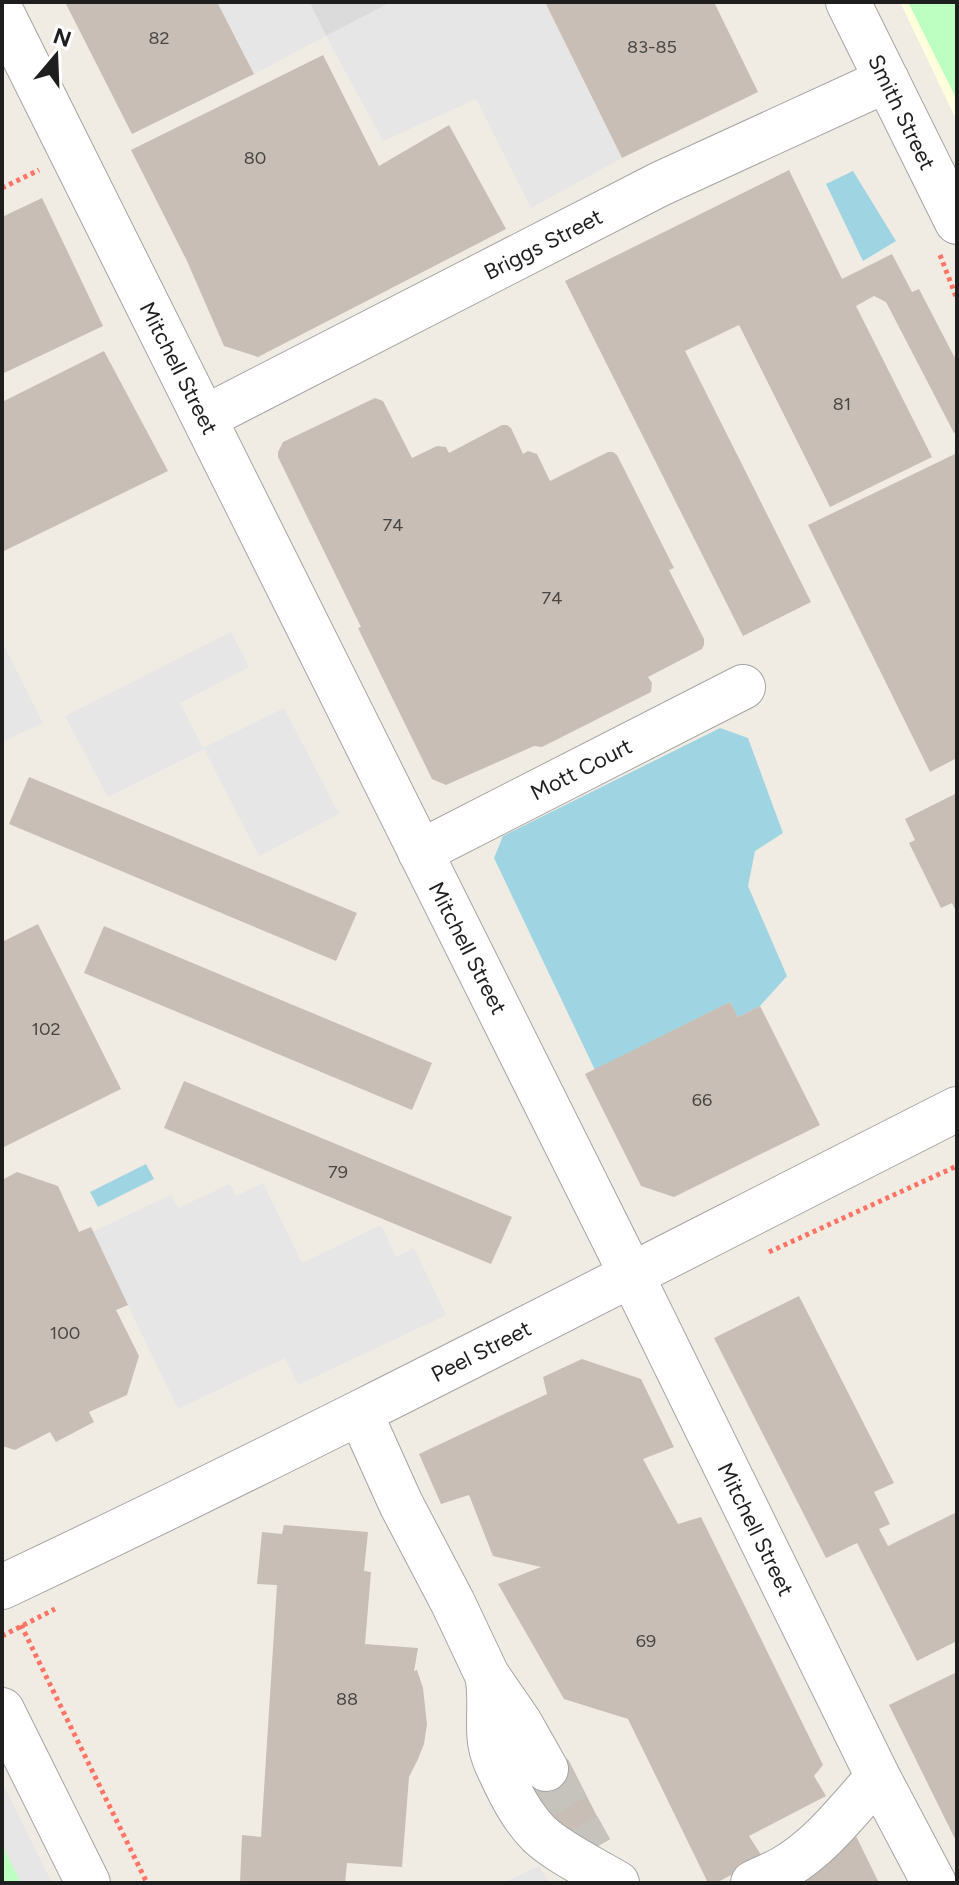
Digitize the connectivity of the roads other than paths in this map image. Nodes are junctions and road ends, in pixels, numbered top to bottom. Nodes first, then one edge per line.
1 (848, 2) edge
2 (2, 13) edge
3 (887, 80) junction
4 (957, 222) edge
5 (204, 418) junction
6 (743, 687) dead end
7 (420, 852) junction
8 (957, 1109) edge
9 (631, 1274) junction
10 (360, 1413) junction
11 (2, 1587) edge
12 (487, 1675) junction
13 (2, 1710) edge
14 (546, 1769) tunnel mouth
15 (878, 1777) junction
16 (609, 1872) edge
17 (88, 1883) edge
18 (753, 1883) edge
19 (934, 1883) edge

1 - 3 street, Smith Street
2 - 5 street, Mitchell Street
3 - 4 street, Smith Street
3 - 5 street, Briggs Street
5 - 7 street, Mitchell Street
6 - 7 street, Mott Court
7 - 9 street, Mitchell Street
8 - 9 street, Peel Street
9 - 10 street, Peel Street
9 - 15 street, Mitchell Street
10 - 11 street, Peel Street
10 - 12 street
12 - 14 street
12 - 16 street
13 - 17 street
15 - 18 street
15 - 19 street, Mitchell Street

